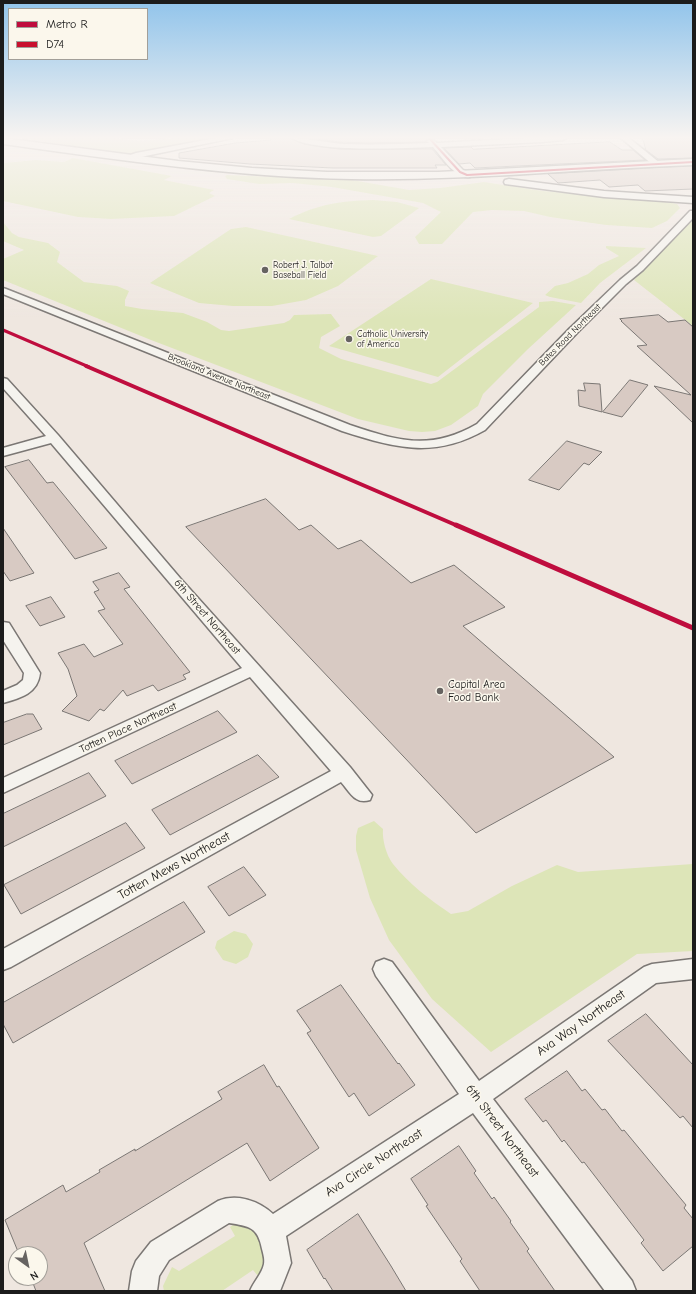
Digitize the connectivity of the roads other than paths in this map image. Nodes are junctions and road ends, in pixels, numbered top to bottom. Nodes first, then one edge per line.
1 (673, 198) edge
2 (693, 200) edge
3 (693, 213) edge
4 (3, 291) edge
5 (3, 381) edge
6 (54, 438) junction
7 (439, 444) joint
8 (3, 452) edge
9 (3, 626) edge
10 (253, 669) junction
11 (3, 697) edge
12 (344, 772) junction
13 (3, 786) edge
14 (363, 794) dead end
15 (3, 960) edge
16 (384, 969) dead end
17 (693, 969) edge
18 (476, 1097) junction
19 (272, 1230) junction
20 (143, 1291) edge
21 (264, 1291) edge
22 (622, 1291) edge

1 - 2 street
3 - 7 street, Bates Road Northeast
4 - 7 street, Brookland Avenue Northeast
5 - 6 street, 6th Street Northeast
6 - 8 street
6 - 10 street, 6th Street Northeast
9 - 11 street
10 - 12 street, 6th Street Northeast
10 - 13 street, Totten Place Northeast
12 - 14 street, 6th Street Northeast
12 - 15 street, Totten Mews Northeast
16 - 18 street, 6th Street Northeast
17 - 18 street, Ava Way Northeast
18 - 19 street, Ava Circle Northeast
18 - 22 street, 6th Street Northeast
19 - 20 street
19 - 21 street

